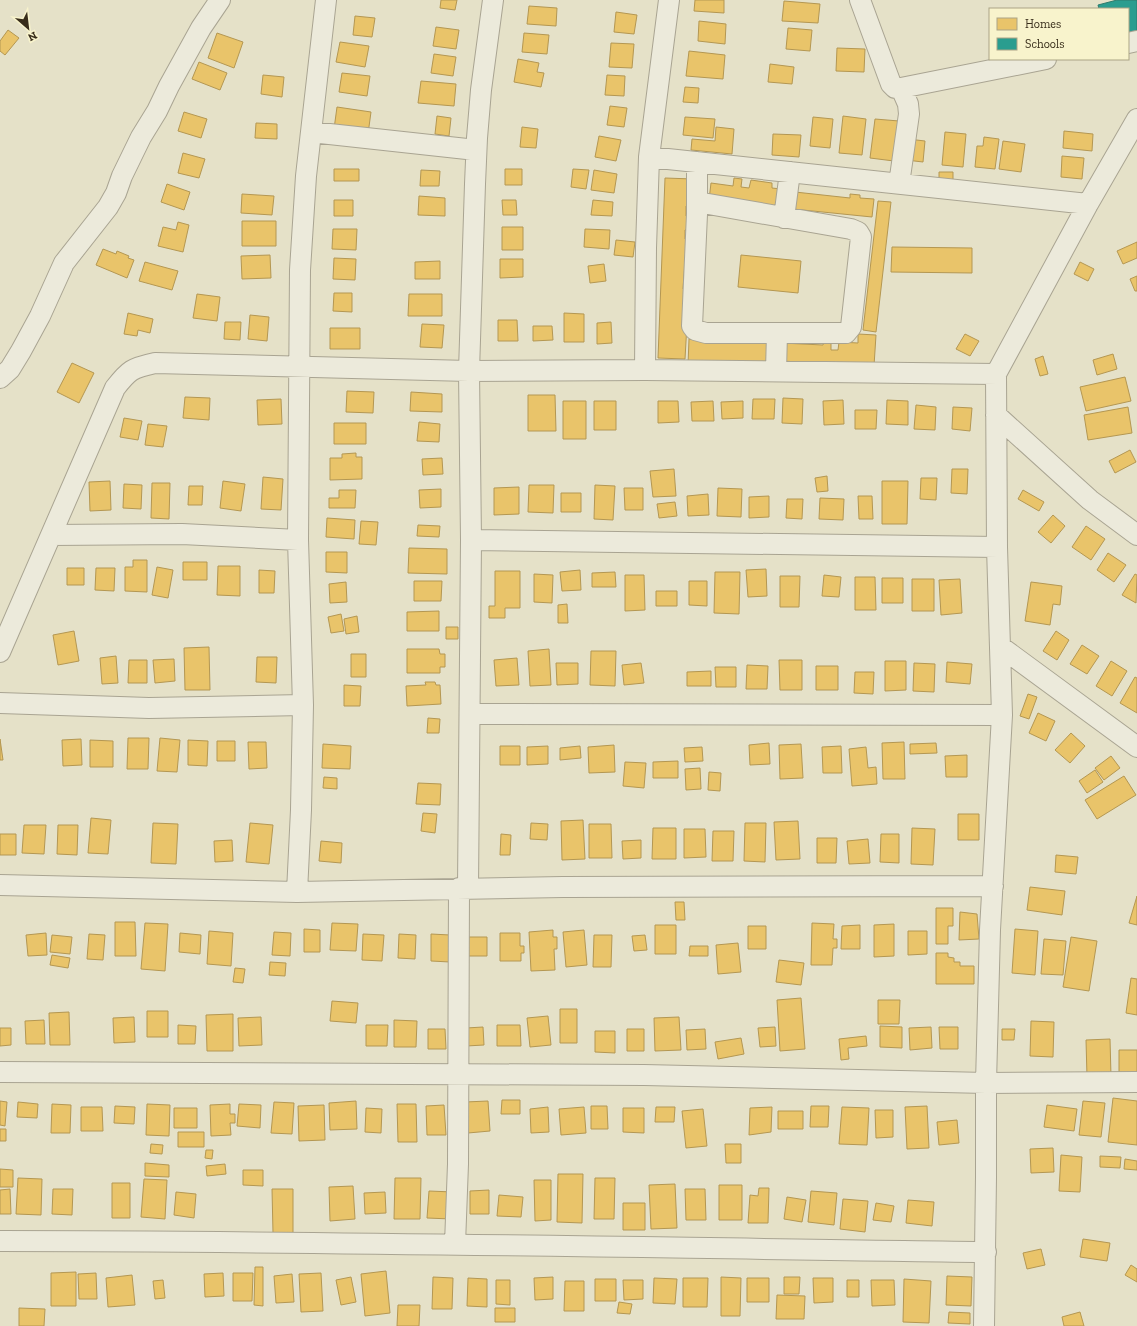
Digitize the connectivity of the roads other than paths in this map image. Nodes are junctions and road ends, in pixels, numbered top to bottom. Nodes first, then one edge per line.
1 (220, 0) edge
2 (326, 0) edge
3 (493, 0) edge
4 (669, 0) edge
5 (860, 0) edge
6 (1041, 60) edge
7 (901, 88) junction
8 (1137, 119) edge
9 (311, 132) junction
10 (476, 150) junction
11 (649, 157) junction
12 (696, 162) junction
13 (790, 172) junction
14 (899, 184) junction
15 (697, 202) junction
16 (1088, 204) junction
17 (784, 218) junction
18 (777, 333) junction
19 (299, 367) junction
20 (645, 370) junction
21 (470, 371) junction
22 (776, 371) junction
23 (996, 374) junction
24 (0, 378) edge
25 (996, 415) junction
26 (51, 534) junction
27 (1137, 535) edge
28 (298, 540) junction
29 (471, 540) junction
30 (997, 547) junction
31 (1001, 647) junction
32 (0, 652) edge
33 (0, 703) edge
34 (302, 705) junction
35 (470, 714) junction
36 (1002, 715) junction
37 (1137, 747) edge
38 (0, 885) edge
39 (993, 886) junction
40 (463, 888) junction
41 (297, 892) junction
42 (0, 1072) edge
43 (458, 1074) junction
44 (1137, 1082) edge
45 (986, 1083) junction
46 (0, 1242) edge
47 (455, 1244) junction
48 (986, 1252) junction
49 (984, 1326) edge

1 - 24 street
2 - 9 street
3 - 10 street
4 - 11 street
5 - 7 street
6 - 7 street
7 - 14 street
8 - 16 street
9 - 10 street
9 - 19 street
10 - 21 street
11 - 12 street
11 - 20 street
12 - 13 street
12 - 15 street
13 - 14 street
13 - 17 street
14 - 16 street
15 - 17 street
15 - 18 street
16 - 23 street
17 - 18 street
18 - 22 street
19 - 21 street
19 - 26 street
19 - 28 street
20 - 21 street
20 - 22 street
21 - 29 street
22 - 23 street
23 - 25 street
25 - 27 street
25 - 30 street
26 - 28 street
26 - 32 street
28 - 34 street
29 - 30 street
29 - 35 street
30 - 31 street
31 - 36 street
31 - 37 street
33 - 34 street
34 - 41 street
35 - 36 street
35 - 40 street
36 - 39 street
38 - 41 street
39 - 40 street
39 - 45 street
40 - 41 street
40 - 43 street
42 - 43 street
43 - 45 street
43 - 47 street
44 - 45 street
45 - 48 street
46 - 47 street
47 - 48 street
48 - 49 street

